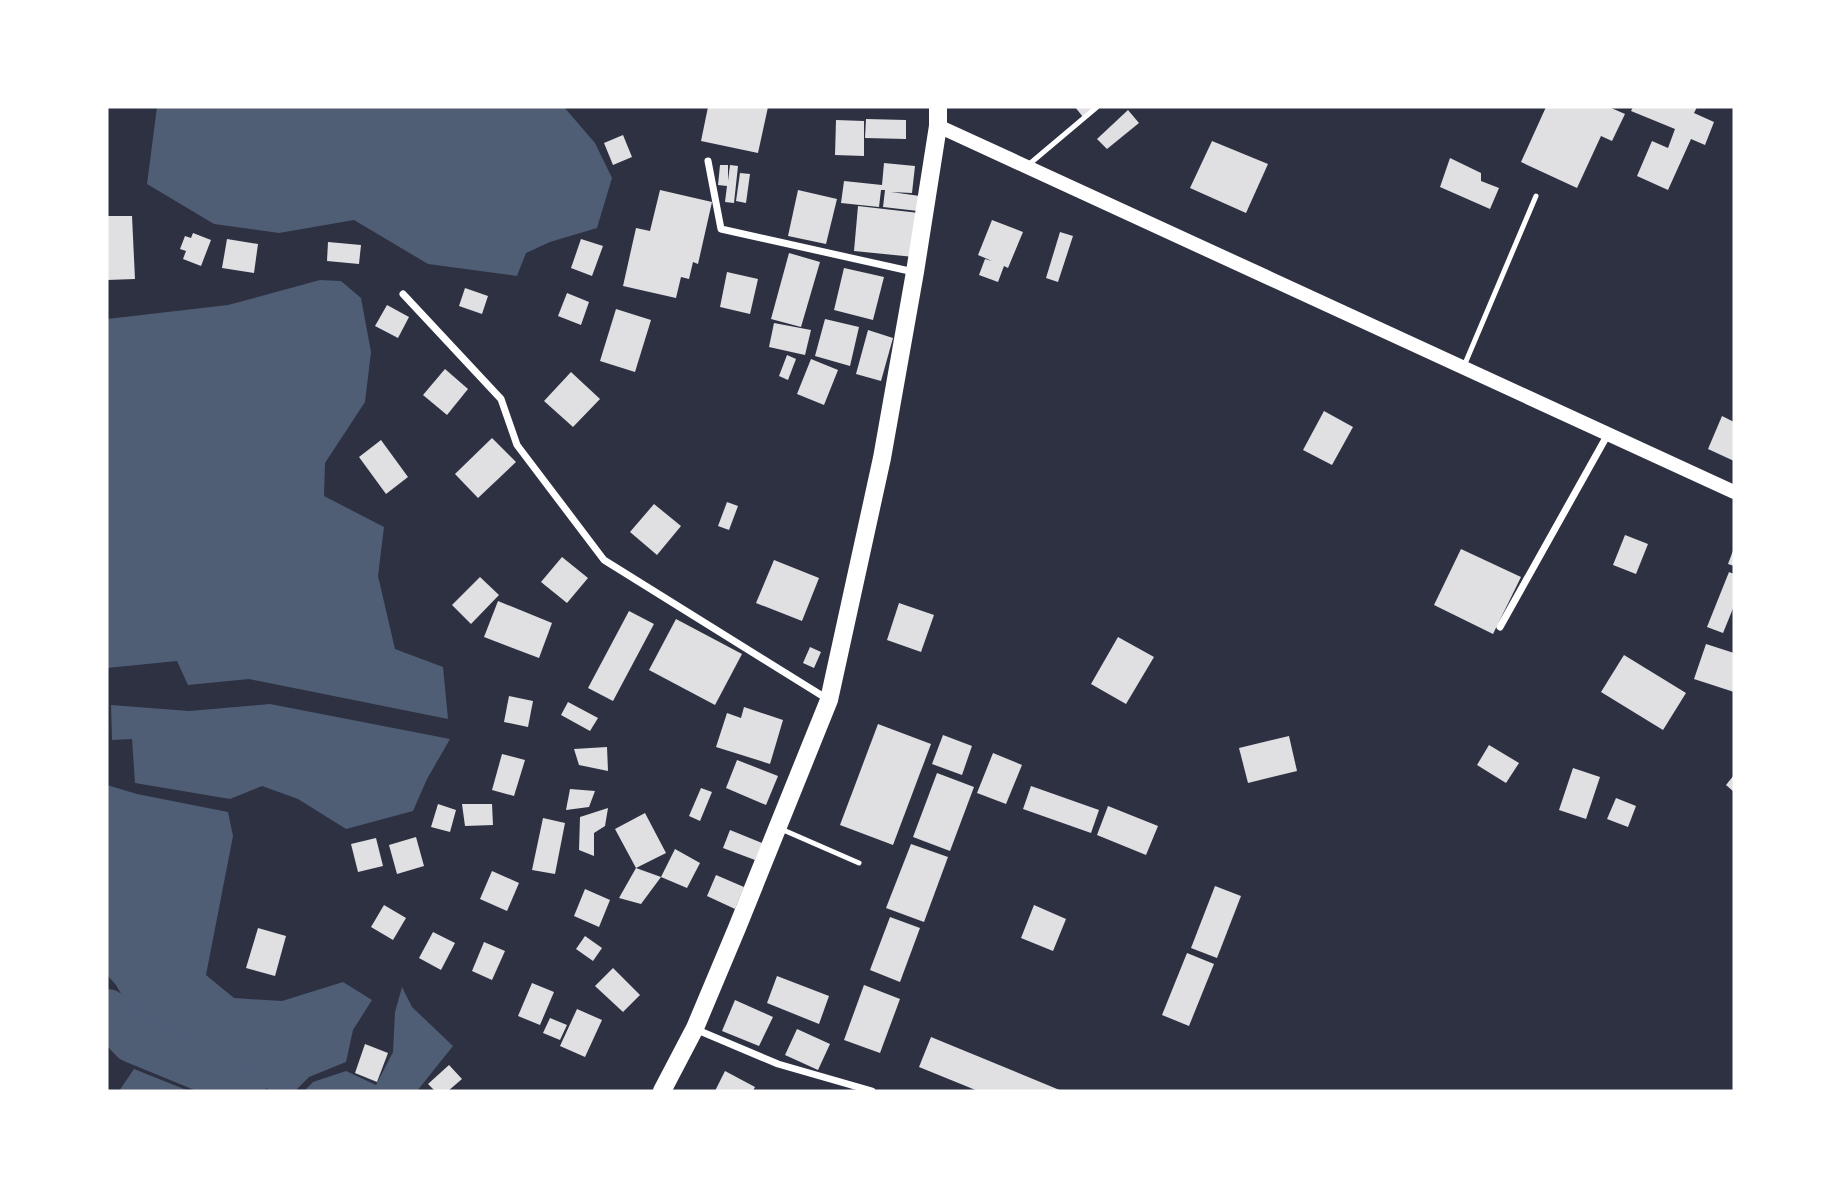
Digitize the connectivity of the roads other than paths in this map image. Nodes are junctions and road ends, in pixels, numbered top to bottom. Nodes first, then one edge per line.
1 (1097, 107) edge
2 (939, 113) edge
3 (708, 161) dead end
4 (1027, 166) junction
5 (1536, 196) dead end
6 (915, 272) junction
7 (403, 294) dead end
8 (1464, 366) junction
9 (1608, 433) junction
10 (1734, 492) edge
11 (1500, 627) dead end
12 (830, 700) junction
13 (778, 827) junction
14 (859, 863) dead end
15 (695, 1028) junction
16 (662, 1091) edge
17 (872, 1091) edge

1 - 4 lane
2 - 4 main road
2 - 6 main road
3 - 6 street
4 - 8 main road
5 - 8 lane
6 - 12 main road
7 - 12 street
8 - 9 main road
9 - 10 main road
9 - 11 street
12 - 13 main road
13 - 14 lane
13 - 15 main road
15 - 16 main road
15 - 17 street

